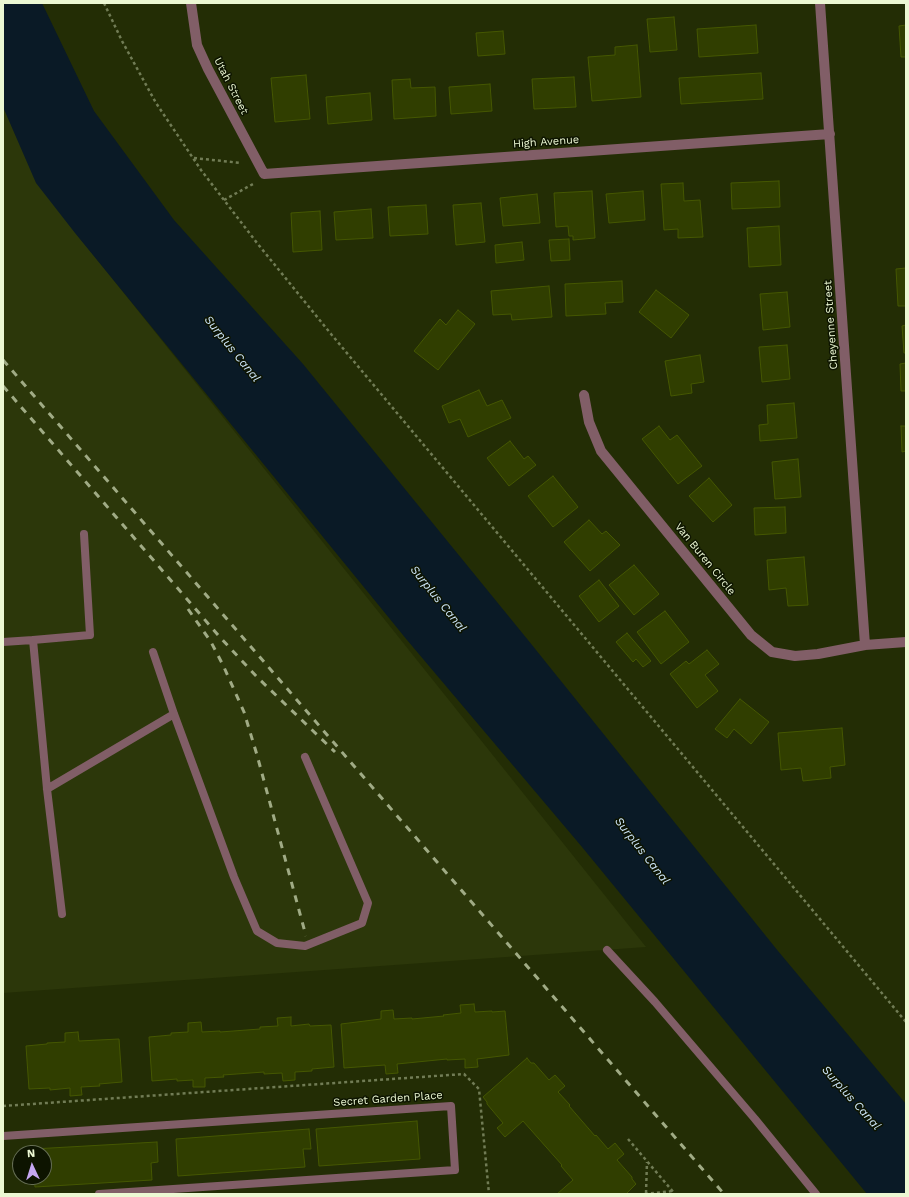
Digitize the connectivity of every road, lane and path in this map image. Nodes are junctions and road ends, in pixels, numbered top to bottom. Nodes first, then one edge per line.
1 (104, 3) edge
2 (191, 3) edge
3 (820, 3) edge
4 (830, 134) junction
5 (193, 158) junction
6 (264, 174) junction
7 (224, 200) junction
8 (584, 395) dead end
9 (84, 534) dead end
10 (32, 640) junction
11 (3, 642) edge
12 (906, 642) edge
13 (865, 645) junction
14 (153, 652) dead end
15 (174, 714) junction
16 (305, 757) dead end
17 (47, 789) junction
18 (62, 914) dead end
19 (607, 950) dead end
20 (906, 1022) edge
21 (3, 1106) edge
22 (3, 1136) edge
23 (628, 1139) dead end
24 (647, 1162) junction
25 (674, 1193) edge
26 (100, 1194) edge
27 (488, 1194) edge
28 (645, 1194) edge
29 (816, 1194) edge

1 - 5 path
2 - 6 street, Utah Street
3 - 4 street, Cheyenne Street
4 - 6 street, High Avenue
4 - 13 street, Cheyenne Street
5 - 6 path
5 - 7 path
6 - 7 path
7 - 20 path
8 - 13 street, Van Buren Circle
9 - 10 lane
10 - 11 lane
10 - 17 lane
12 - 13 street, Van Buren Circle
14 - 15 lane
15 - 16 lane
15 - 17 lane
17 - 18 lane
19 - 29 lane
21 - 27 path
22 - 26 lane, Secret Garden Place
23 - 24 path
24 - 25 path
24 - 28 path
25 - 28 path

